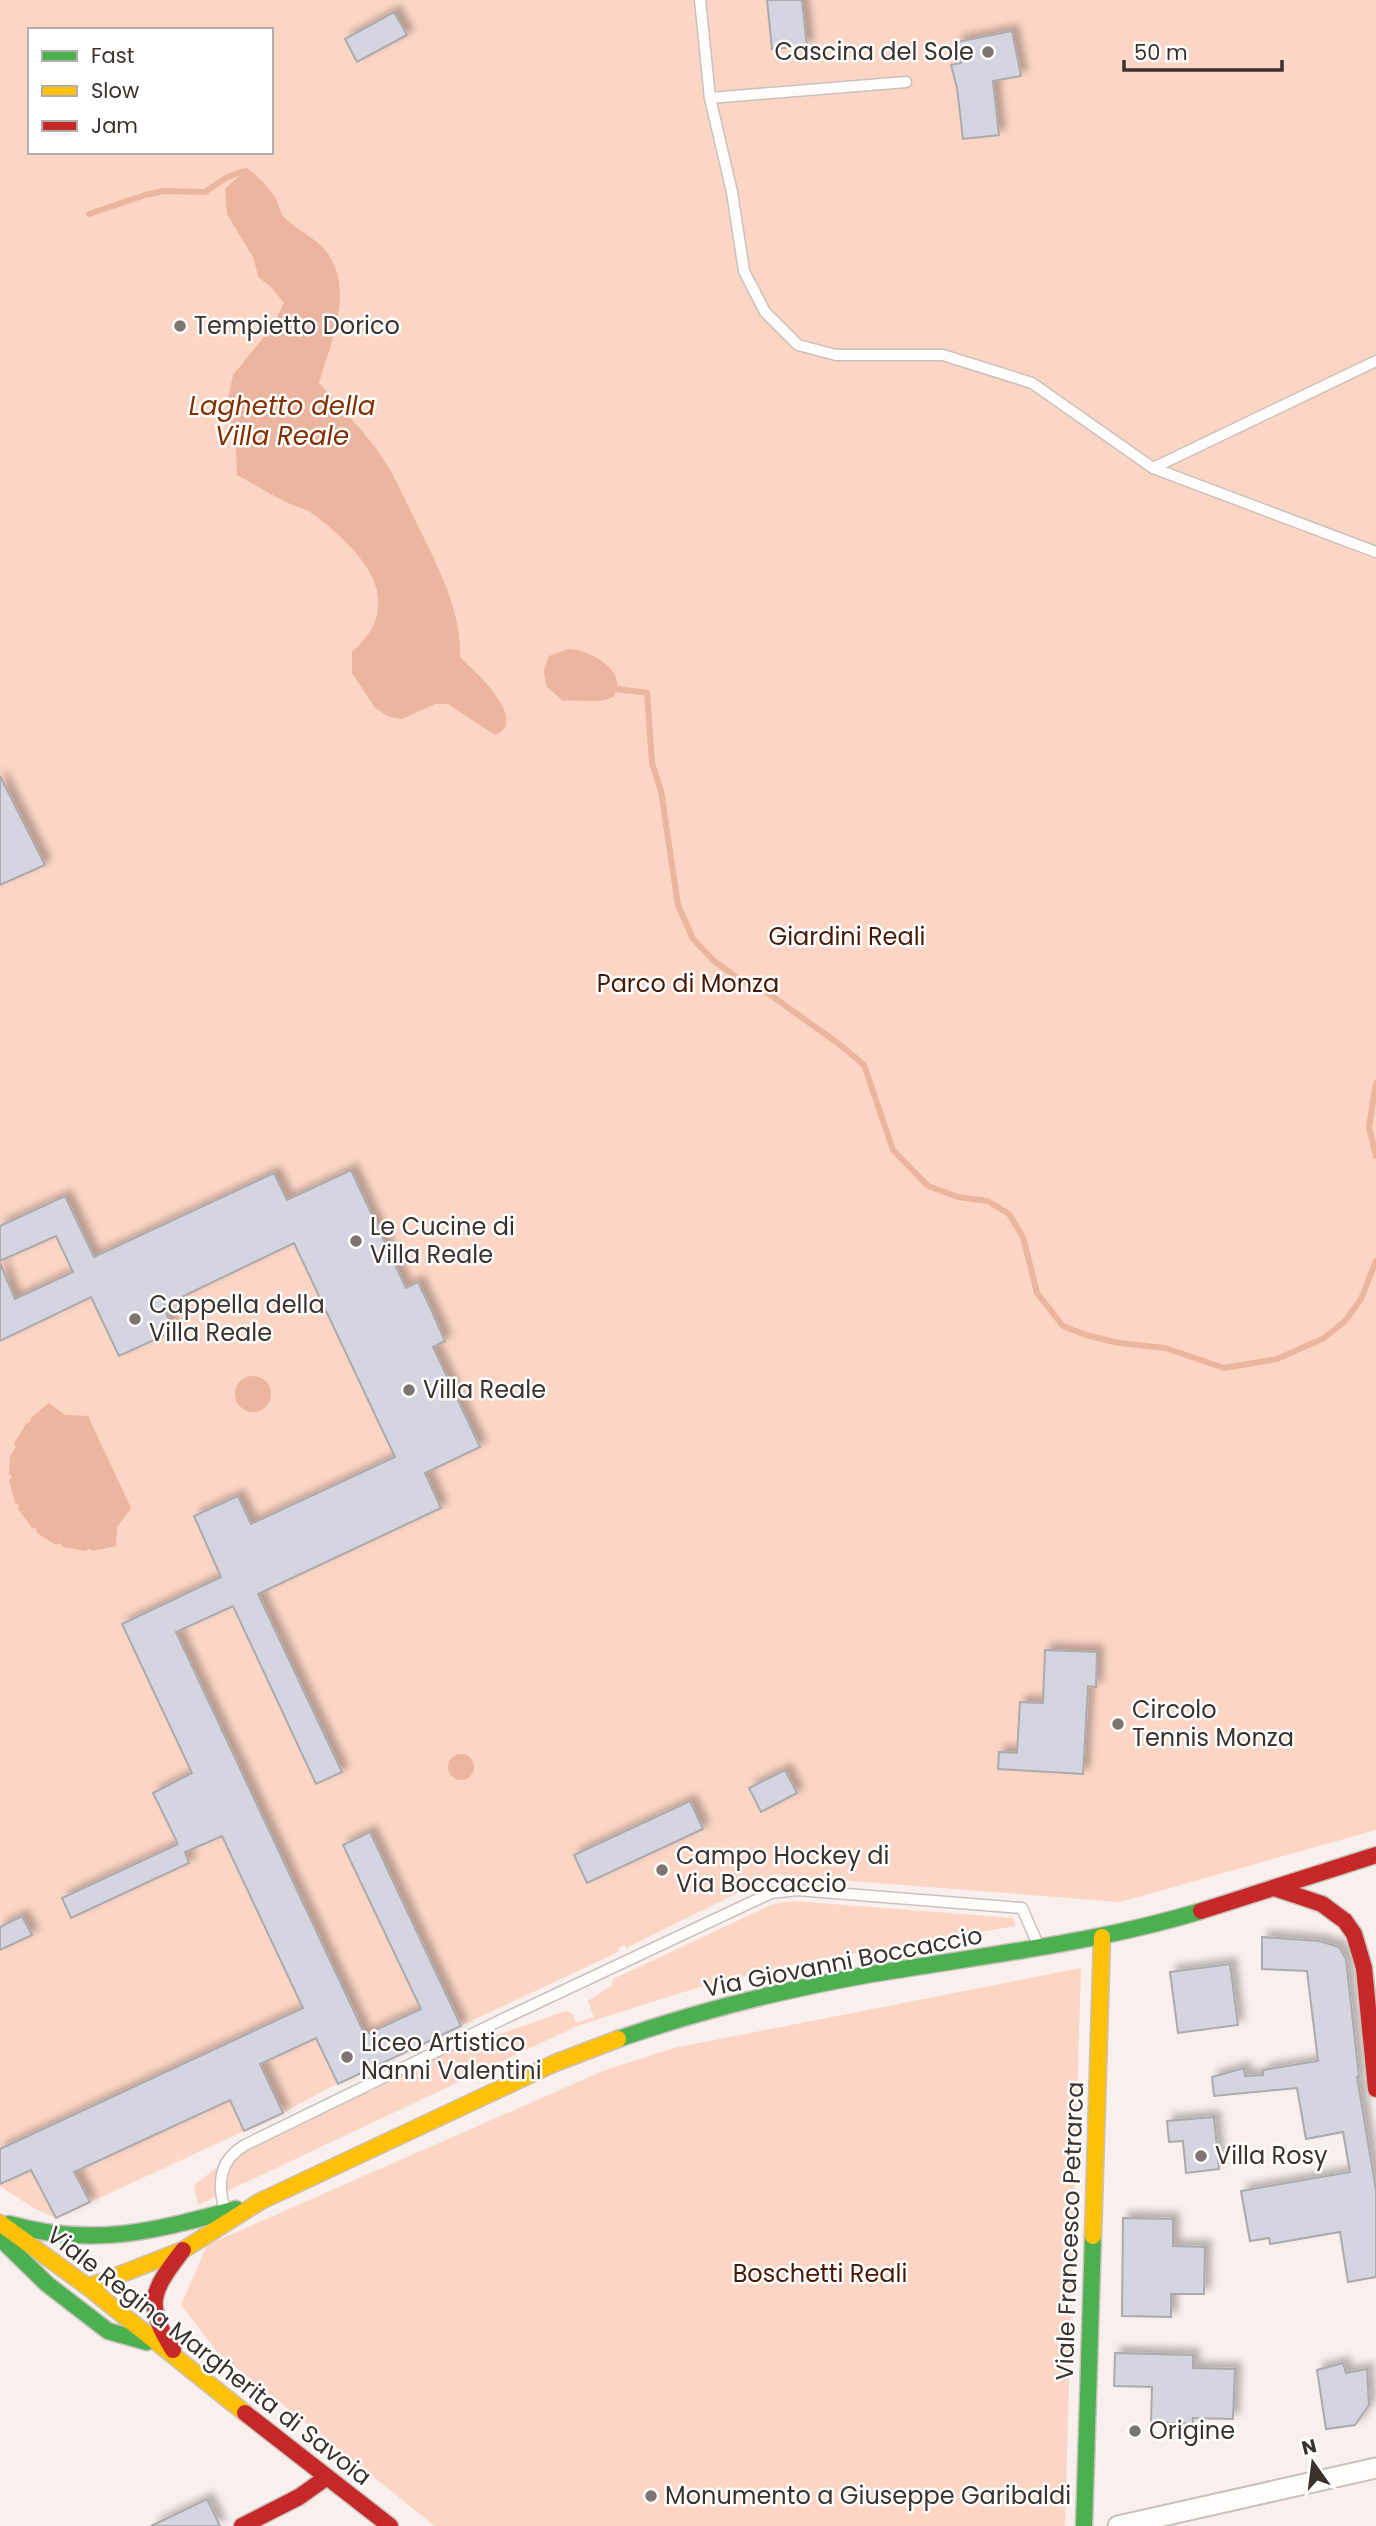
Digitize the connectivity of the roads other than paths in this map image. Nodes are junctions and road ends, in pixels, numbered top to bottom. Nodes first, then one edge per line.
1 (700, 0) edge
2 (906, 82) dead end
3 (710, 98) junction
4 (1376, 361) edge
5 (1153, 468) junction
6 (1376, 552) edge
7 (1376, 1855) edge
8 (1274, 1888) junction
9 (1102, 1937) junction
10 (1039, 1948) junction
11 (1376, 2089) edge
12 (261, 2201) junction
13 (225, 2212) junction
14 (0, 2221) edge
15 (156, 2228) junction
16 (0, 2238) edge
17 (184, 2250) junction
18 (88, 2287) junction
19 (159, 2346) junction
20 (184, 2365) junction
21 (1376, 2468) edge
22 (327, 2477) junction
23 (242, 2526) edge
24 (390, 2526) edge
25 (1084, 2526) edge
26 (1118, 2526) edge

1 - 3 lane
2 - 3 lane
3 - 5 lane
4 - 5 lane
5 - 6 lane
7 - 8 main road, Via Giovanni Boccaccio
8 - 9 main road, Via Giovanni Boccaccio
8 - 11 main road
9 - 10 main road, Via Giovanni Boccaccio
9 - 25 main road, Viale Francesco Petrarca
10 - 12 main road, Via Giovanni Boccaccio
10 - 13 lane
12 - 13 main road, Via Giovanni Boccaccio
12 - 17 main road, Via Giovanni Boccaccio
13 - 15 main road, Via Giovanni Boccaccio
14 - 15 main road, Via Giovanni Boccaccio
14 - 18 main road, Viale Regina Margherita di Savoia
15 - 18 main road
16 - 19 main road
17 - 18 main road, Via Giovanni Boccaccio
17 - 20 main road, Via Giovanni Boccaccio
18 - 19 main road, Viale Regina Margherita di Savoia
19 - 20 main road, Viale Regina Margherita di Savoia
20 - 22 main road, Viale Regina Margherita di Savoia
21 - 26 street
22 - 23 main road
22 - 24 main road, Viale Regina Margherita di Savoia

